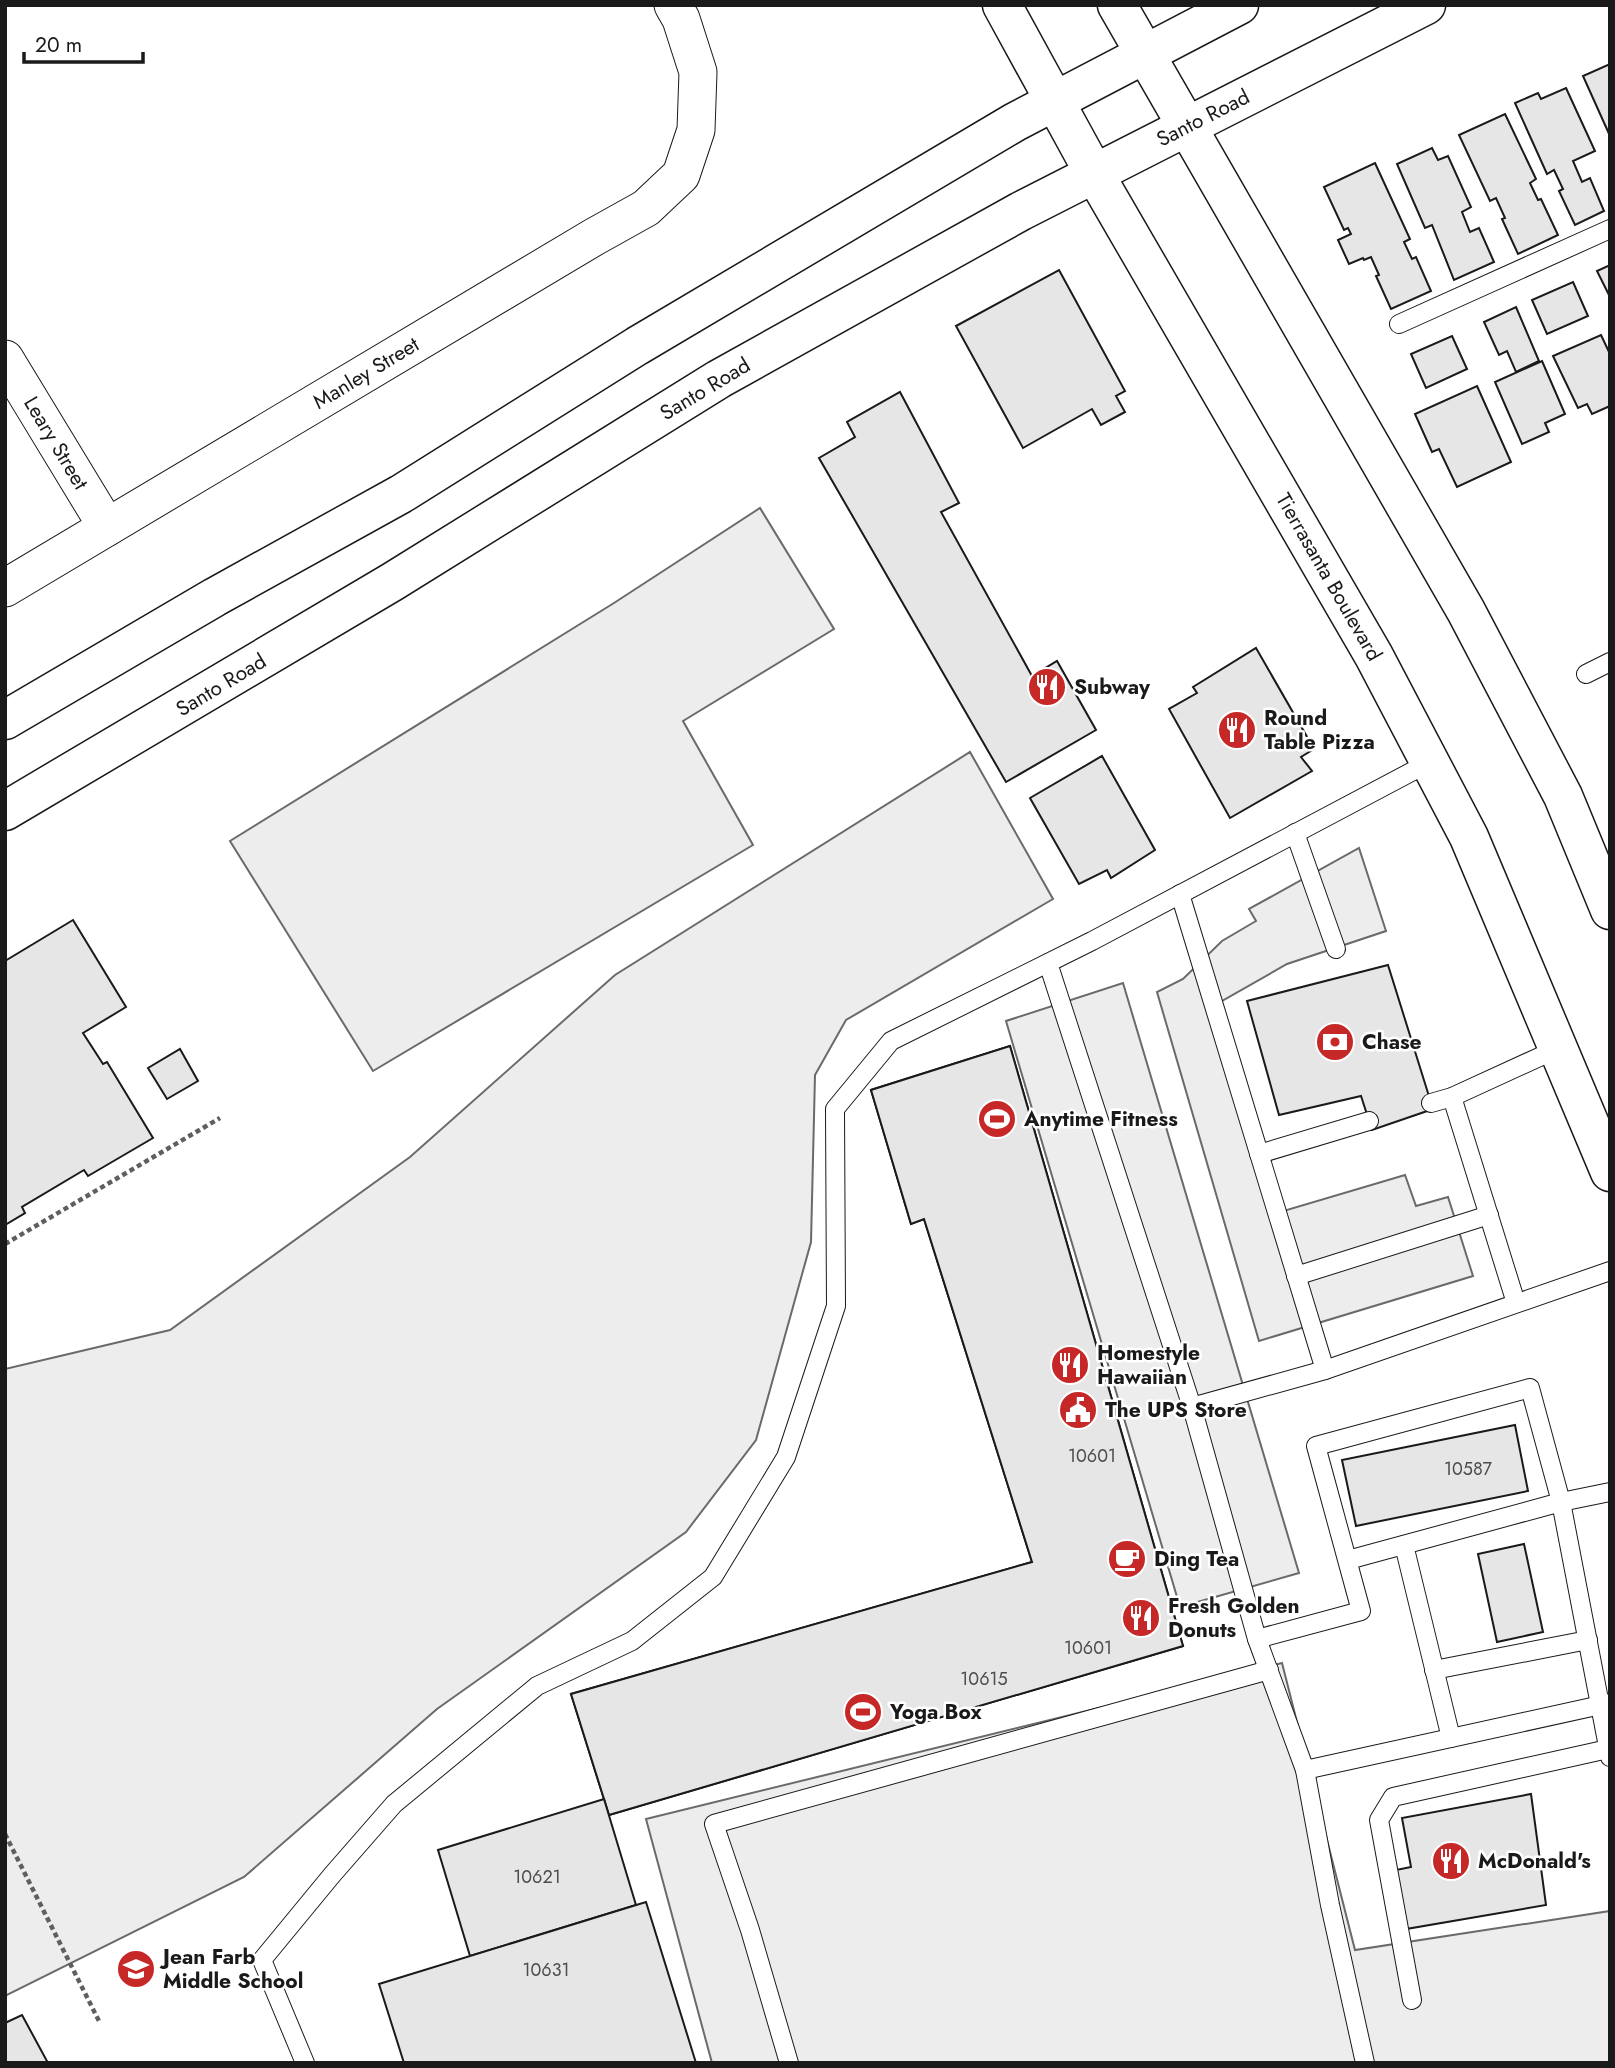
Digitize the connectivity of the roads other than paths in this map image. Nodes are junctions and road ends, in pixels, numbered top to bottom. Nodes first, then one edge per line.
1 (673, 5) edge
2 (1002, 5) edge
3 (1117, 5) edge
4 (1239, 5) edge
5 (1426, 5) edge
6 (1145, 54) junction
7 (1054, 100) junction
8 (1186, 127) junction
9 (1094, 173) junction
10 (1610, 229) edge
11 (1399, 324) dead end
12 (5, 359) edge
13 (107, 527) junction
14 (5, 588) edge
15 (1610, 662) edge
16 (1586, 674) dead end
17 (5, 720) edge
18 (1430, 762) junction
19 (5, 811) edge
20 (1295, 833) junction
21 (1180, 894) junction
22 (1610, 910) edge
23 (1336, 949) dead end
24 (1048, 963) junction
25 (1559, 1048) junction
26 (1452, 1097) junction
27 (1431, 1103) dead end
28 (1369, 1121) dead end
29 (1259, 1154) junction
30 (1610, 1172) edge
31 (1489, 1215) junction
32 (1610, 1271) edge
33 (1296, 1276) junction
34 (1516, 1303) junction
35 (1325, 1370) junction
36 (1192, 1407) junction
37 (1610, 1492) edge
38 (1561, 1502) junction
39 (1404, 1545) junction
40 (1348, 1560) junction
41 (1257, 1639) junction
42 (1588, 1640) junction
43 (1269, 1670) junction
44 (1434, 1670) junction
45 (1605, 1704) edge
46 (1451, 1738) junction
47 (1609, 1753) edge
48 (1304, 1770) junction
49 (1412, 2000) dead end
50 (304, 2063) edge
51 (789, 2063) edge
52 (1365, 2063) edge

1 - 13 street, Manley Street
2 - 7 main road, Tierrasanta Boulevard
3 - 6 main road
4 - 6 main road
5 - 8 main road, Santo Road
6 - 7 main road
6 - 8 main road
7 - 9 main road, Tierrasanta Boulevard
7 - 17 main road
8 - 9 main road, Santo Road
8 - 22 main road
9 - 18 main road, Tierrasanta Boulevard
9 - 19 main road, Santo Road
10 - 11 lane
12 - 13 street, Leary Street
13 - 14 street, Manley Street
15 - 16 lane
18 - 20 lane
18 - 25 main road, Tierrasanta Boulevard
20 - 21 lane
20 - 23 lane
21 - 24 lane
21 - 29 lane
24 - 36 lane
24 - 50 lane
25 - 26 lane
25 - 30 main road, Tierrasanta Boulevard
26 - 27 lane
26 - 31 lane
28 - 29 lane
29 - 33 lane
31 - 33 lane
31 - 34 lane
32 - 34 lane
33 - 35 lane
34 - 35 lane
35 - 36 lane
36 - 41 lane
37 - 38 lane
38 - 39 lane
38 - 40 lane
38 - 42 lane
39 - 40 lane
39 - 44 lane
40 - 41 lane
41 - 43 lane
42 - 44 lane
42 - 45 lane
43 - 48 lane
43 - 51 lane
44 - 46 lane
45 - 46 lane
45 - 47 lane
46 - 48 lane
47 - 49 lane
48 - 52 lane

